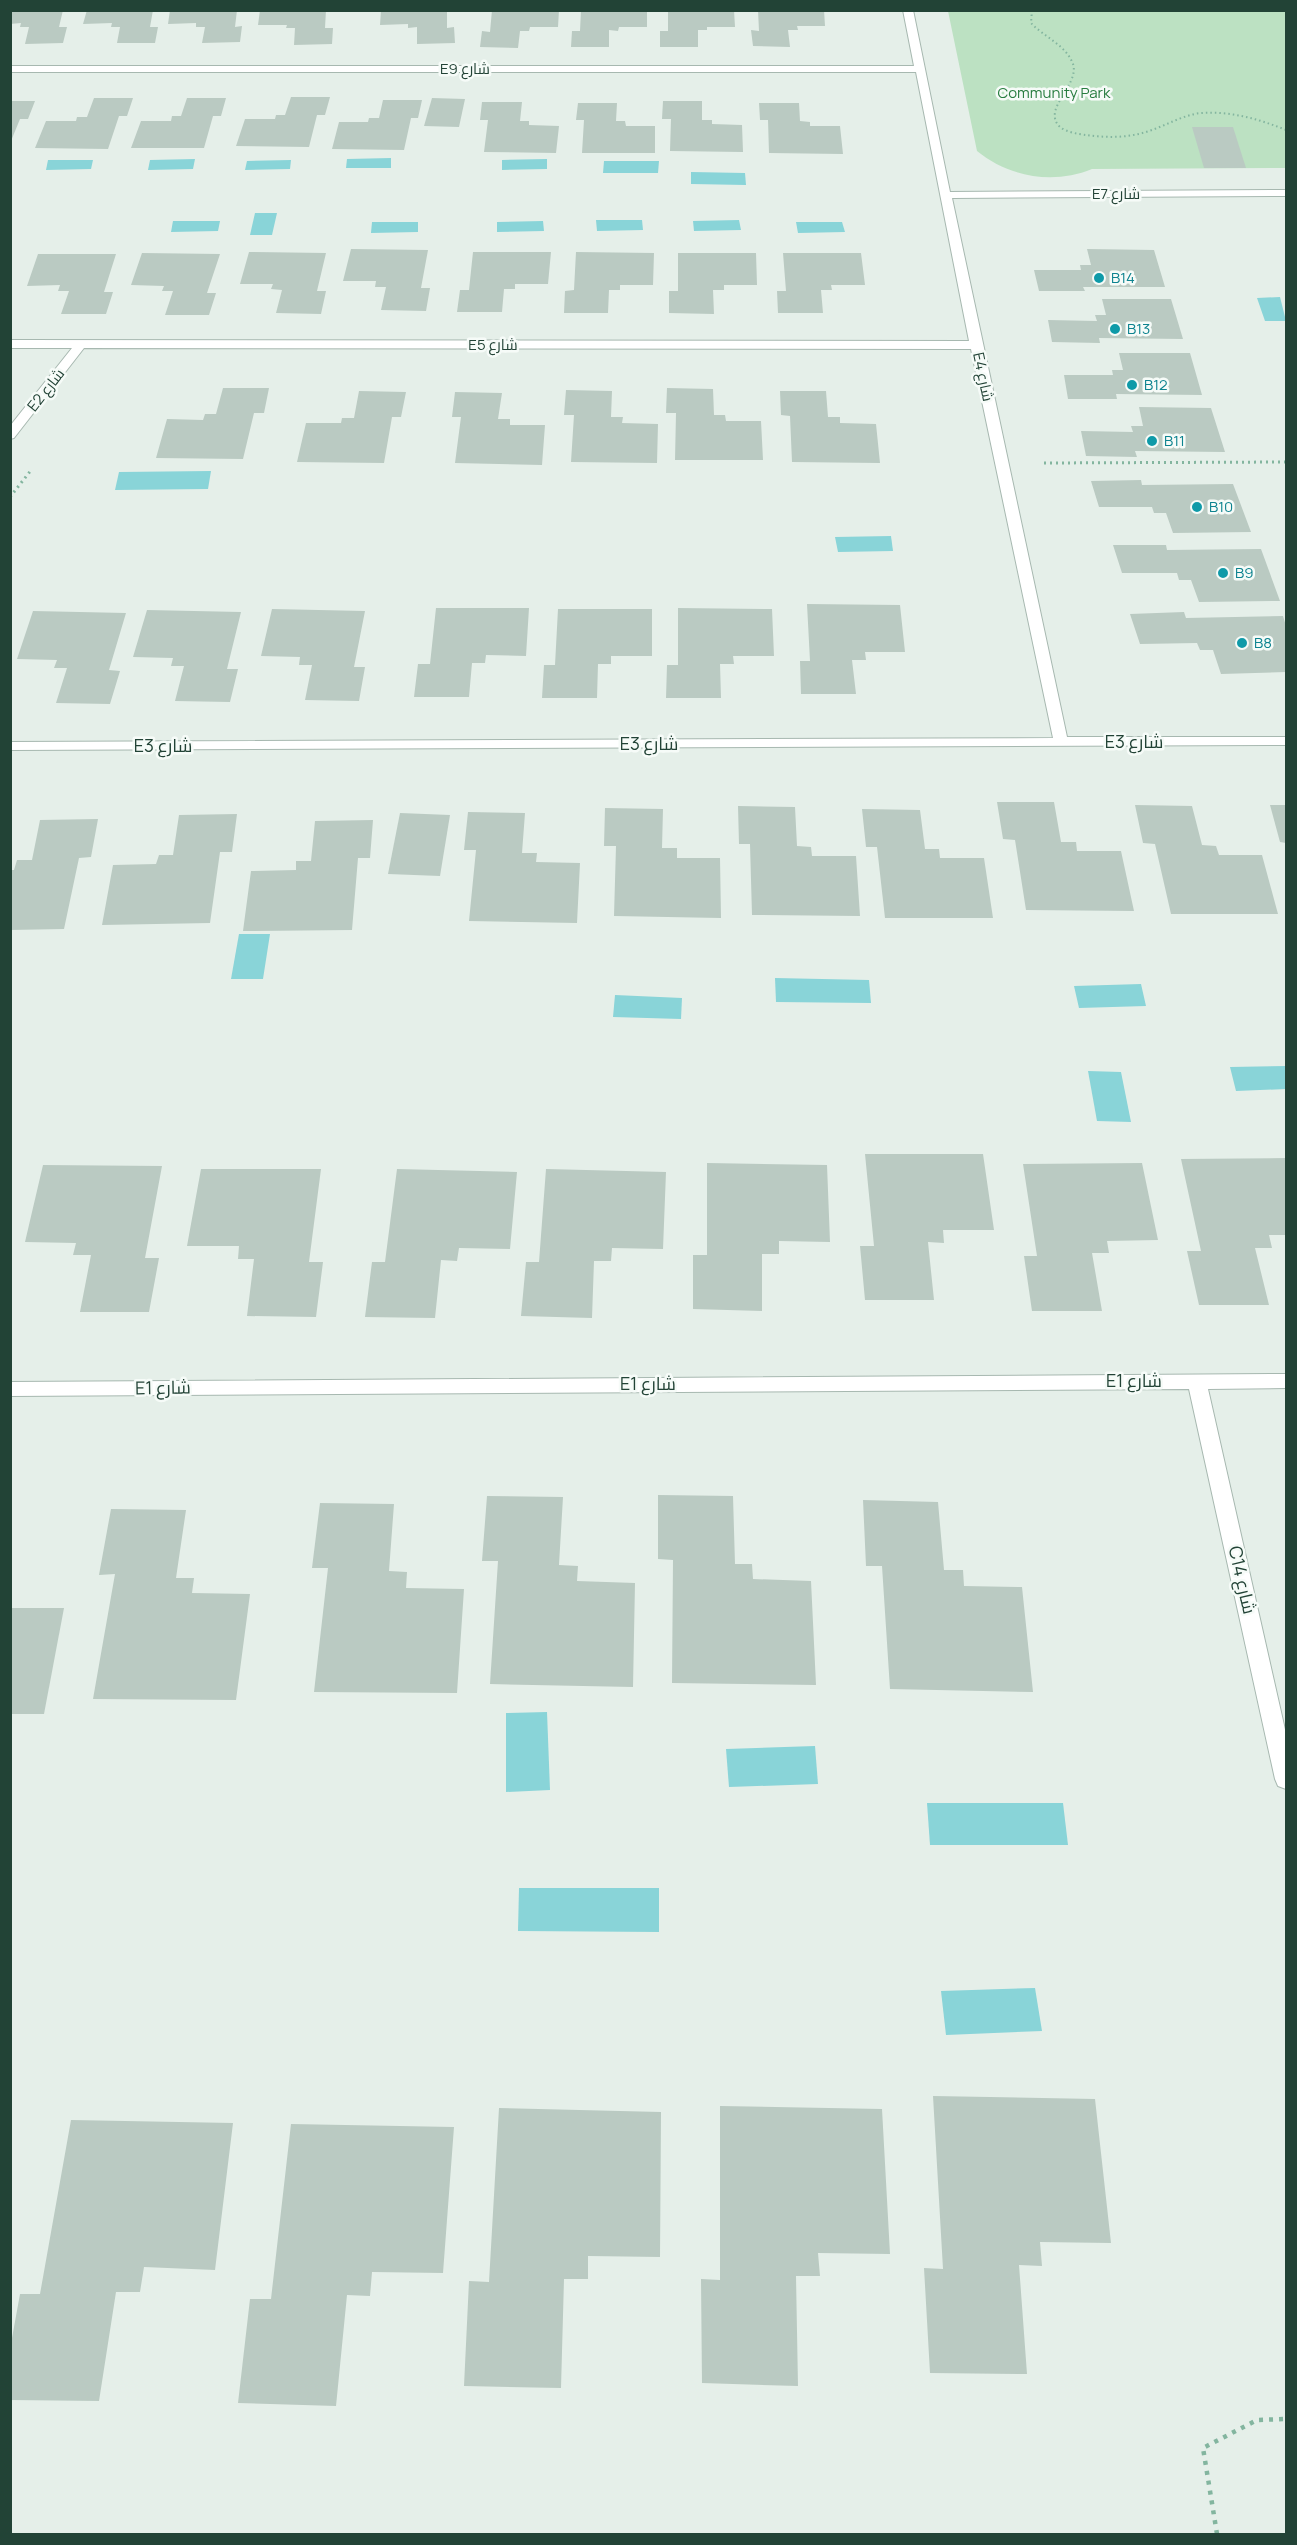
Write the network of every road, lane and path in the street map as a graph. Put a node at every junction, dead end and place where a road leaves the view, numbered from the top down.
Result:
1 (908, 10) edge
2 (1032, 10) edge
3 (1177, 10) edge
4 (1229, 10) edge
5 (10, 69) edge
6 (920, 69) junction
7 (1287, 130) edge
8 (1287, 193) edge
9 (946, 195) junction
10 (10, 344) edge
11 (81, 344) junction
12 (976, 345) junction
13 (10, 435) edge
14 (1287, 462) edge
15 (1002, 463) junction
16 (1287, 741) edge
17 (1062, 742) junction
18 (10, 746) edge
19 (1197, 1381) junction
20 (1287, 1381) edge
21 (10, 1389) edge
22 (1287, 1779) edge
23 (1287, 2419) edge
24 (1217, 2535) edge

1 - 6 street, E4 شارع
2 - 7 path
3 - 4 path
5 - 6 street, E9 شارع
6 - 9 street, E4 شارع
8 - 9 street, E7 شارع
9 - 12 street, E4 شارع
10 - 11 street, E5 شارع
11 - 12 street, E5 شارع
11 - 13 street, E2 شارع
12 - 15 street, E4 شارع
14 - 15 path
15 - 17 street, E4 شارع
16 - 17 street, E3 شارع
17 - 18 street, E3 شارع
19 - 20 street, E1 شارع
19 - 21 street, E1 شارع
19 - 22 street, C14 شارع
23 - 24 path

